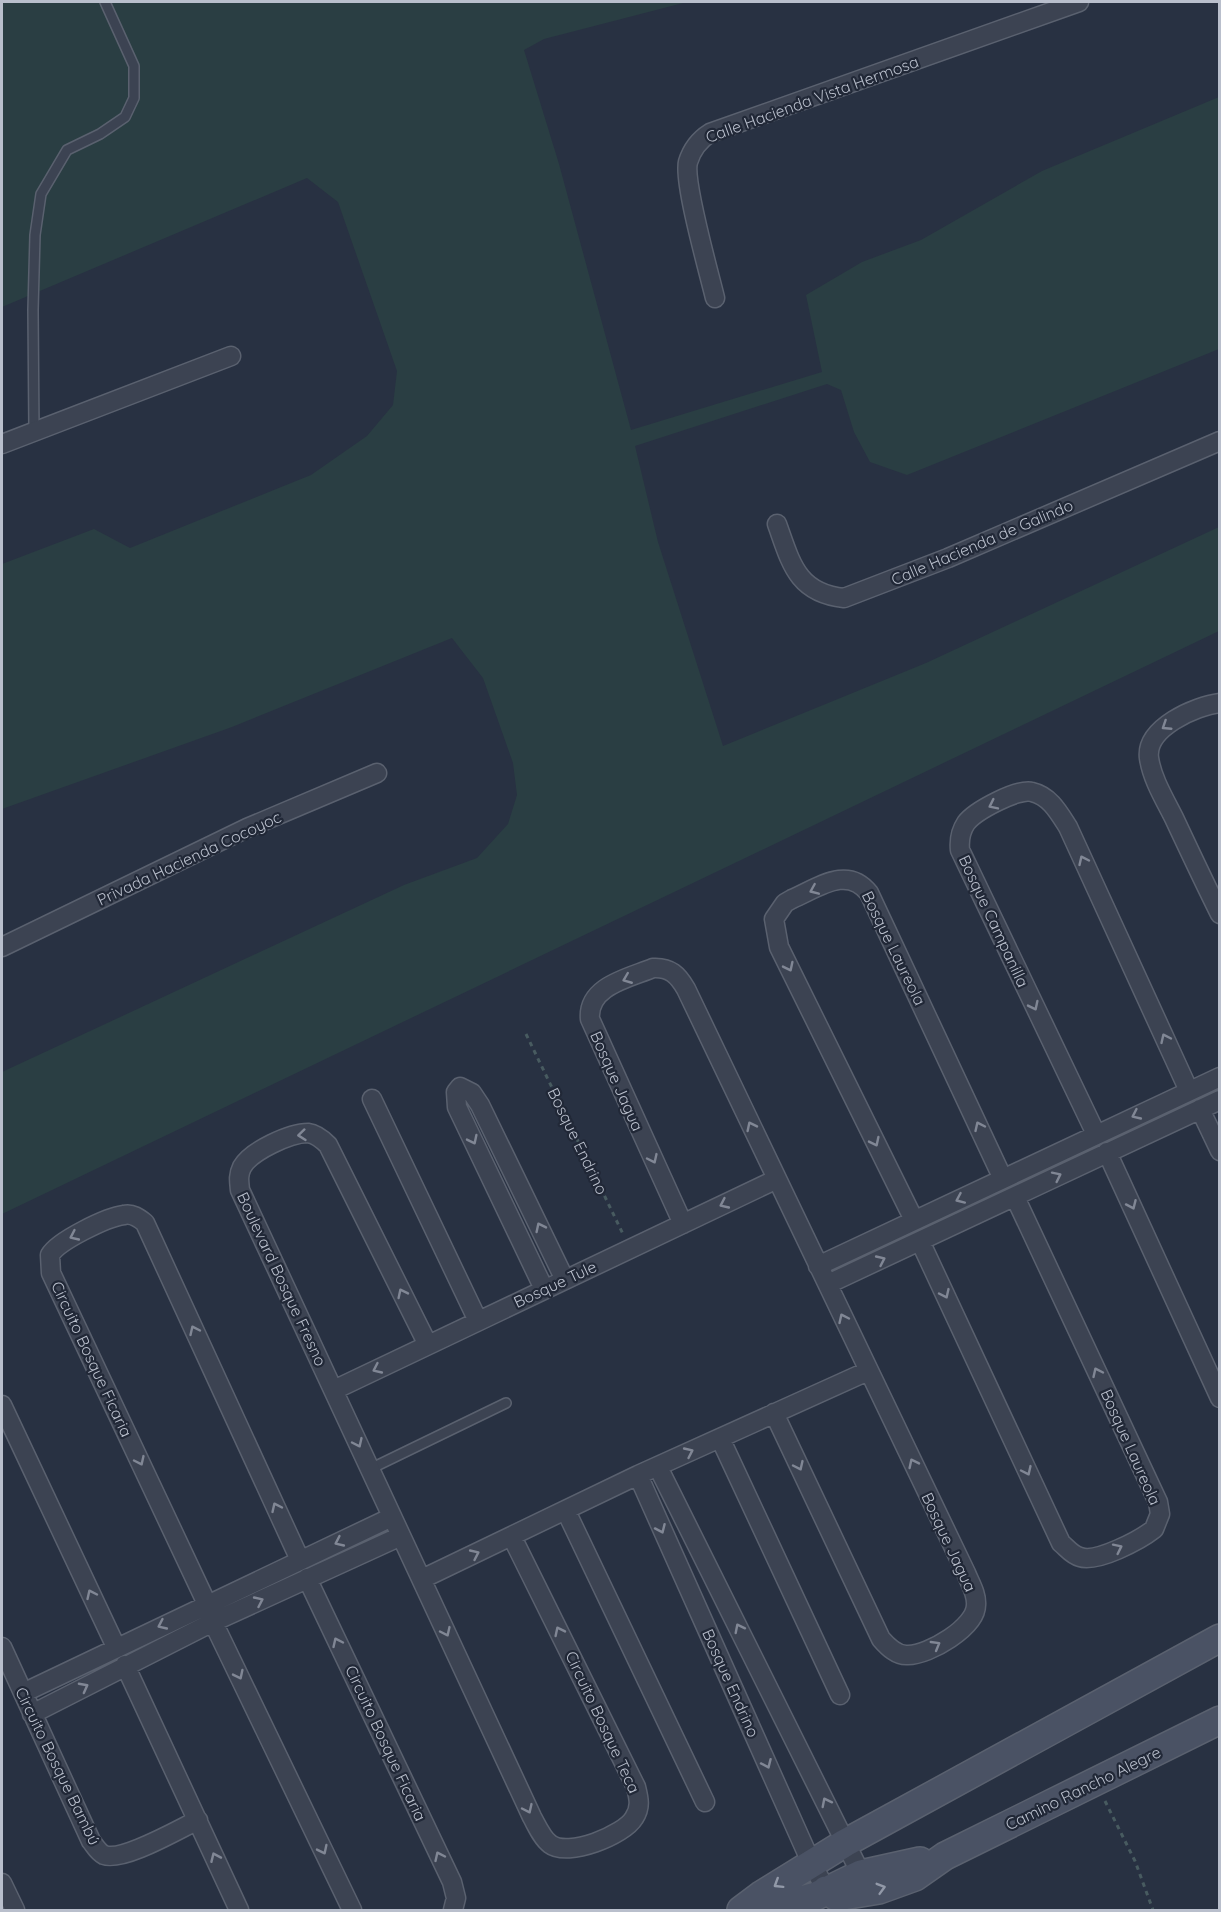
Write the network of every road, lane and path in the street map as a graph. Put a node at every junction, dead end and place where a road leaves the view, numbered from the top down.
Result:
1 (105, 2) edge
2 (1079, 2) edge
3 (715, 298) dead end
4 (231, 356) dead end
5 (34, 431) junction
6 (1220, 441) edge
7 (2, 444) edge
8 (777, 524) dead end
9 (1220, 704) edge
10 (377, 773) dead end
11 (1220, 914) edge
12 (2, 947) edge
13 (525, 1034) dead end
14 (1220, 1077) edge
15 (1189, 1091) junction
16 (372, 1099) dead end
17 (1220, 1100) edge
18 (1200, 1109) junction
19 (1096, 1134) junction
20 (1220, 1151) edge
21 (1107, 1152) junction
22 (777, 1179) junction
23 (1004, 1179) junction
24 (1015, 1197) junction
25 (914, 1220) junction
26 (683, 1224) junction
27 (920, 1241) junction
28 (630, 1249) junction
29 (818, 1266) junction
30 (565, 1280) junction
31 (828, 1284) junction
32 (544, 1289) junction
33 (478, 1321) junction
34 (428, 1345) junction
35 (868, 1371) junction
36 (334, 1390) junction
37 (1220, 1398) edge
38 (506, 1402) dead end
39 (2, 1405) edge
40 (774, 1413) junction
41 (720, 1438) junction
42 (658, 1467) junction
43 (370, 1469) junction
44 (638, 1475) junction
45 (566, 1511) junction
46 (392, 1516) junction
47 (401, 1536) junction
48 (512, 1537) junction
49 (300, 1560) junction
50 (307, 1578) junction
51 (422, 1579) junction
52 (207, 1604) junction
53 (213, 1622) junction
54 (1220, 1638) edge
55 (2, 1647) edge
56 (116, 1647) junction
57 (125, 1665) junction
58 (22, 1693) junction
59 (840, 1695) dead end
60 (32, 1714) junction
61 (1220, 1720) edge
62 (1096, 1783) junction
63 (705, 1802) dead end
64 (198, 1820) junction
65 (846, 1843) junction
66 (945, 1856) junction
67 (811, 1863) junction
68 (861, 1874) junction
69 (2, 1883) edge
70 (826, 1890) junction
71 (15, 1911) edge
72 (238, 1911) edge
73 (352, 1911) edge
74 (453, 1911) edge
75 (741, 1911) edge
76 (765, 1911) edge
77 (1153, 1911) edge

1 - 5 lane
2 - 3 street, Calle Hacienda Vista Hermosa
4 - 5 street
5 - 7 street
6 - 8 street, Calle Hacienda de Galindo
9 -> 11 street
10 - 12 street, Privada Hacienda Cocoyoc
13 - 28 path, Bosque Endrino
14 - 15 street
15 -> 19 street
15 -> 19 street, Bosque Campanilla
16 - 33 street
17 - 18 street
18 - 20 street
18 - 21 street
19 - 23 street
24 -> 21 street
21 -> 37 street
22 -> 26 street, Bosque Tule
22 -> 26 street, Bosque Jagua
22 - 29 street, Bosque Jagua
23 -> 25 street
23 -> 25 street, Bosque Laureola
24 - 27 street
27 -> 24 street, Bosque Laureola
25 - 29 street
26 - 28 street, Bosque Tule
31 -> 27 street
28 - 30 street, Bosque Tule
29 - 31 street, Bosque Jagua
30 - 32 street, Bosque Tule
30 -> 32 street
35 -> 31 street, Bosque Jagua
32 - 33 street, Bosque Tule
33 - 34 street, Bosque Tule
34 -> 36 street, Bosque Tule
34 -> 36 street, Boulevard Bosque Fresno
35 - 40 street
40 -> 35 street, Bosque Jagua
36 -> 43 street
38 - 43 lane
56 -> 39 street
40 - 41 street
42 -> 41 street
41 - 59 street
42 - 44 street
65 -> 42 street, Bosque Endrino
43 - 46 street
44 - 45 street
44 -> 67 street, Bosque Endrino
45 - 48 street
45 - 63 street
46 - 47 street
46 -> 49 street
47 - 50 street
47 - 51 street
51 -> 48 street
51 -> 48 street, Circuito Bosque Teca
49 - 52 street
49 -> 52 street, Circuito Bosque Ficaria
53 -> 50 street
74 -> 50 street, Circuito Bosque Ficaria
52 -> 56 street
53 - 57 street
53 -> 73 street
54 - 65 street
55 - 58 street, Circuito Bosque Bambú
56 - 58 street
60 -> 57 street
57 - 64 street
58 - 60 street, Circuito Bosque Bambú
60 - 64 street, Circuito Bosque Bambú
61 - 62 street, Camino Rancho Alegre
62 - 66 street, Camino Rancho Alegre
62 - 77 path
72 -> 64 street
65 - 67 street
65 - 68 street, Bosque Endrino
66 - 68 street, Camino Rancho Alegre
70 -> 66 street, Camino Rancho Alegre
67 - 70 street, Bosque Endrino
67 -> 75 street
68 - 70 street, Camino Rancho Alegre
69 - 71 street
70 - 76 street, Camino Rancho Alegre

